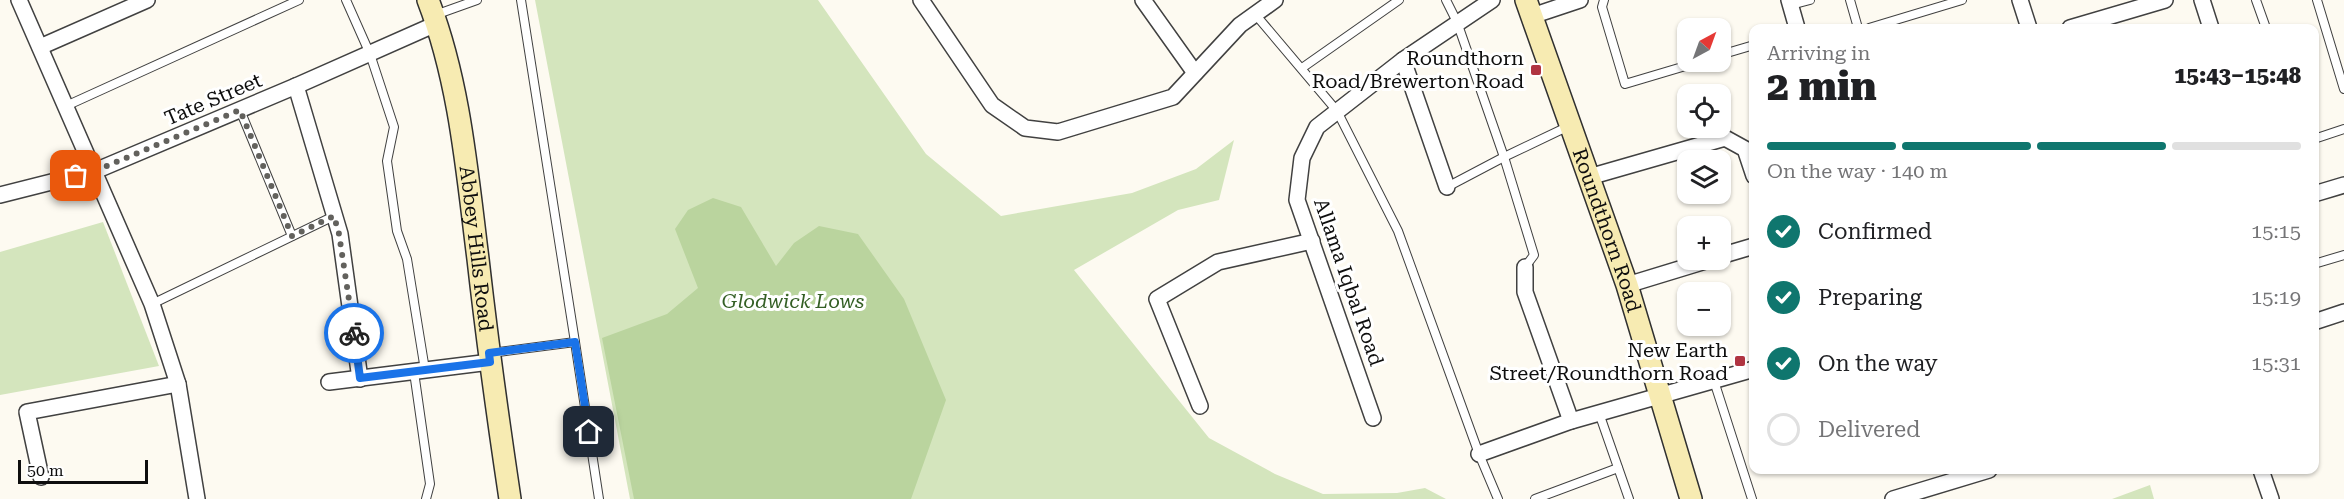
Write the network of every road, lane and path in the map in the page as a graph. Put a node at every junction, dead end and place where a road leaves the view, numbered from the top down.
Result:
1 (19, 0) edge
2 (147, 0) edge
3 (300, 0) edge
4 (346, 0) edge
5 (477, 0) edge
6 (521, 0) edge
7 (921, 0) edge
8 (1143, 0) edge
9 (1275, 0) edge
10 (1399, 0) edge
11 (1446, 0) edge
12 (1492, 0) edge
13 (1580, 0) edge
14 (1604, 0) edge
15 (1810, 0) edge
16 (1850, 0) edge
17 (1962, 0) edge
18 (2020, 0) edge
19 (2164, 0) edge
20 (2202, 0) edge
21 (2256, 0) edge
22 (2317, 0) edge
23 (1790, 3) edge
24 (1529, 8) edge
25 (433, 13) edge
26 (1255, 14) junction
27 (1457, 22) junction
28 (1796, 24) edge
29 (1857, 24) edge
30 (1882, 24) edge
31 (2028, 24) edge
32 (2083, 24) edge
33 (2210, 24) edge
34 (2265, 24) edge
35 (1749, 46) edge
36 (40, 47) junction
37 (1731, 52) edge
38 (370, 54) junction
39 (1403, 60) junction
40 (1302, 68) junction
41 (1677, 69) edge
42 (1196, 73) junction
43 (296, 86) junction
44 (2344, 89) edge
45 (66, 106) junction
46 (240, 110) junction
47 (1337, 111) junction
48 (1570, 126) junction
49 (2344, 129) edge
50 (2319, 137) edge
51 (1504, 157) junction
52 (1749, 161) edge
53 (95, 171) junction
54 (1589, 177) junction
55 (2344, 185) edge
56 (1447, 187) joint
57 (2319, 192) edge
58 (0, 195) edge
59 (334, 216) junction
60 (292, 236) junction
61 (1312, 241) junction
62 (1749, 247) edge
63 (1731, 253) edge
64 (2344, 255) edge
65 (2319, 262) edge
66 (1525, 267) joint
67 (1677, 270) edge
68 (1627, 285) junction
69 (152, 304) junction
70 (2344, 312) edge
71 (2319, 320) edge
72 (575, 342) junction
73 (489, 358) junction
74 (1749, 370) edge
75 (420, 371) junction
76 (360, 378) junction
77 (1714, 381) junction
78 (329, 382) dead end
79 (178, 384) junction
80 (1658, 396) junction
81 (1200, 406) dead end
82 (1599, 413) junction
83 (1373, 418) dead end
84 (1571, 421) junction
85 (1479, 454) junction
86 (1618, 468) junction
87 (1976, 474) edge
88 (2262, 474) edge
89 (41, 477) dead end
90 (197, 499) edge
91 (426, 499) edge
92 (510, 499) edge
93 (600, 499) edge
94 (1498, 499) edge
95 (1535, 499) edge
96 (1629, 499) edge
97 (1691, 499) edge
98 (1752, 499) edge
99 (1893, 499) edge
100 (2271, 499) edge

1 - 36 street
2 - 36 street
3 - 45 lane
4 - 38 lane
5 - 25 lane
6 - 72 lane
7 - 42 street
8 - 42 street
9 - 26 street
10 - 40 lane
11 - 27 lane
12 - 27 street, Allama Iqbal Road
13 - 24 street
14 - 41 lane
15 - 23 lane
16 - 29 lane
17 - 30 lane
18 - 31 street
19 - 32 street
20 - 33 street
21 - 34 lane
22 - 44 lane
23 - 28 street
24 - 48 street, Roundthorn Road
25 - 38 street, Tate Street
25 - 73 street, Abbey Hills Road
26 - 40 lane
26 - 42 street
27 - 39 street, Allama Iqbal Road
27 - 51 lane
35 - 37 lane
36 - 45 street
38 - 43 street, Tate Street
38 - 75 lane
39 - 47 street, Allama Iqbal Road
39 - 56 street
40 - 47 lane
43 - 46 street, Tate Street
43 - 59 street
45 - 53 street
46 - 53 street, Tate Street
46 - 60 lane
47 - 61 street, Allama Iqbal Road
47 - 85 lane
48 - 51 lane
48 - 54 street, Roundthorn Road
49 - 50 lane
51 - 56 lane
51 - 66 lane
52 - 54 street
53 - 58 street, Tate Street
53 - 69 street
54 - 68 street, Roundthorn Road
55 - 57 street
59 - 60 lane
59 - 76 street
60 - 69 lane
61 - 81 street
61 - 83 street, Allama Iqbal Road
62 - 63 street
64 - 65 lane
66 - 84 street
67 - 68 street
68 - 80 street, Roundthorn Road
69 - 79 street
70 - 71 street
72 - 73 lane
72 - 93 lane
73 - 75 street
73 - 92 street, Abbey Hills Road
74 - 77 street
75 - 76 street
75 - 91 lane
76 - 78 street
77 - 80 street
77 - 98 lane
79 - 89 street
79 - 90 street
80 - 82 street
80 - 97 street, Roundthorn Road
82 - 84 street
82 - 86 lane
84 - 85 street
85 - 94 lane
86 - 95 lane
86 - 96 lane
87 - 99 street
88 - 100 street

